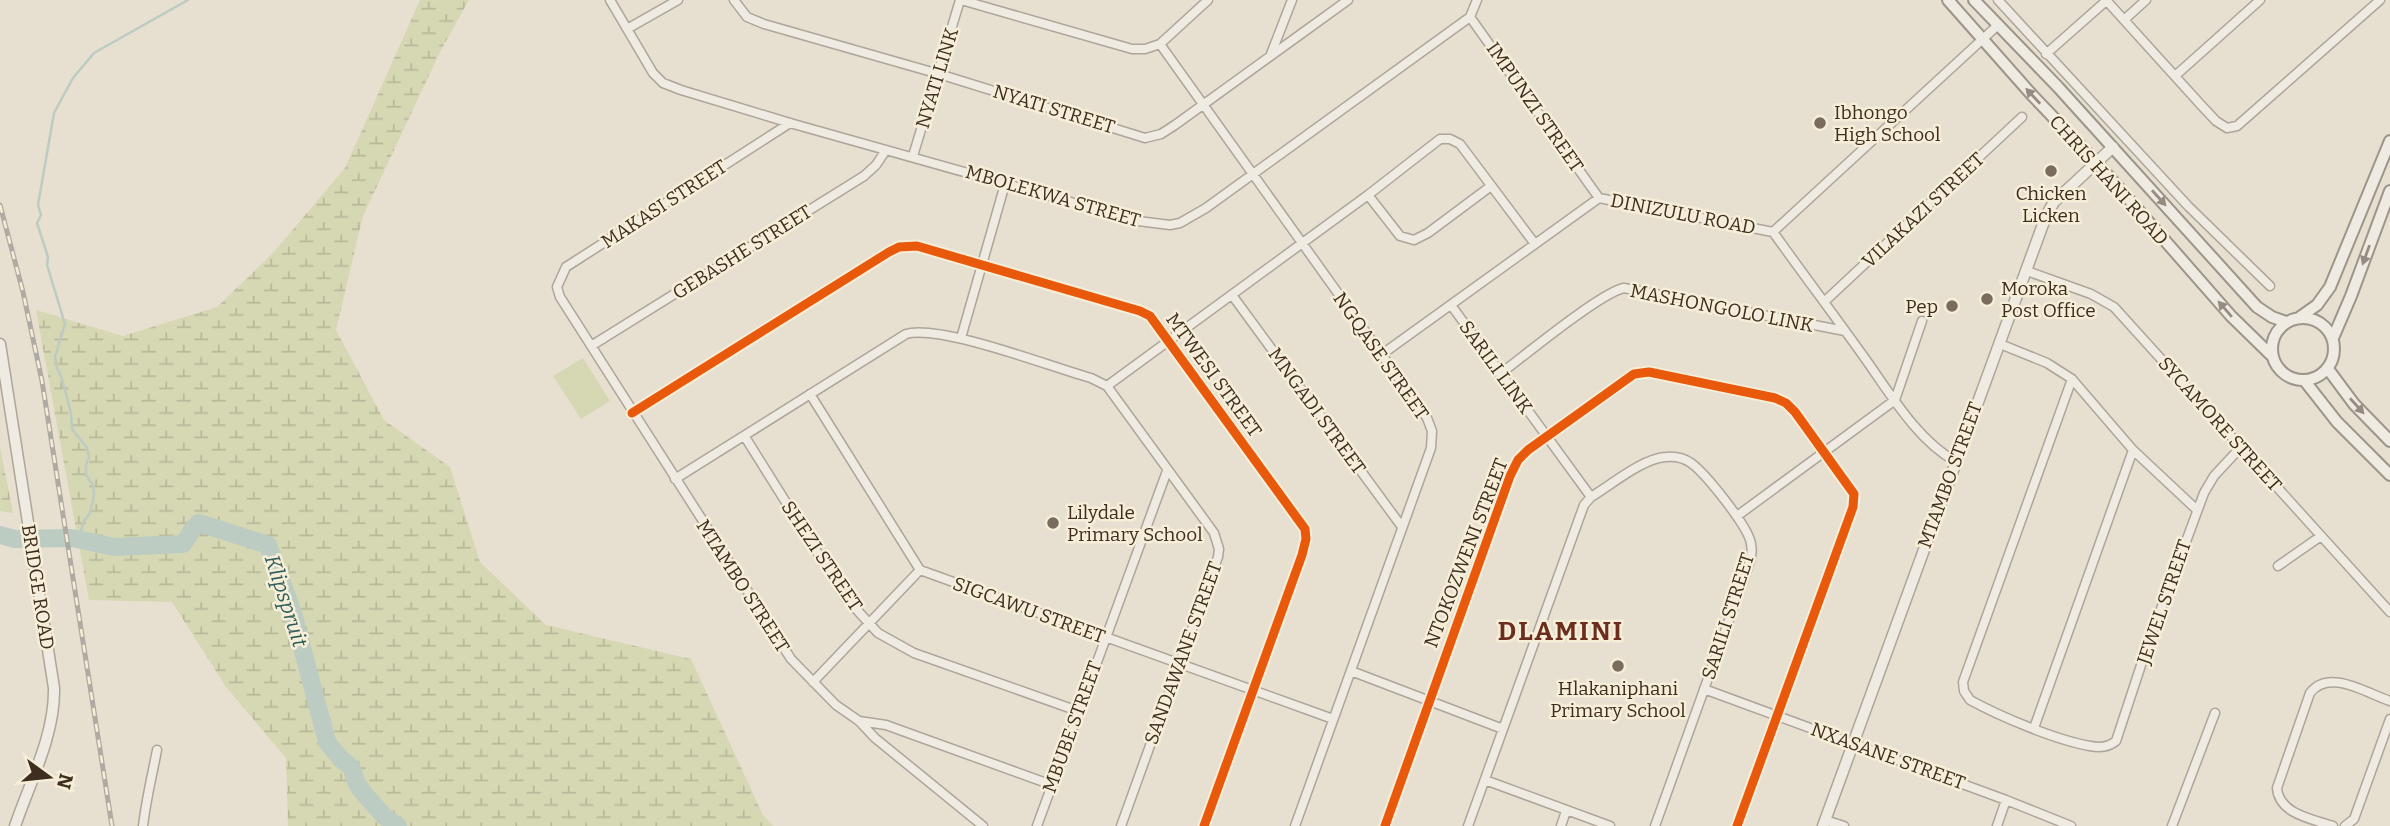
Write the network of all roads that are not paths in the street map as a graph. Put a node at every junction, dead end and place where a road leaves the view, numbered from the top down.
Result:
1 (610, 0) edge
2 (678, 0) edge
3 (734, 0) edge
4 (961, 0) edge
5 (1208, 0) edge
6 (1292, 0) edge
7 (1349, 0) edge
8 (1476, 0) edge
9 (1948, 0) edge
10 (1975, 0) edge
11 (1998, 0) edge
12 (2106, 0) edge
13 (2146, 0) edge
14 (2260, 0) edge
15 (2380, 0) edge
16 (1470, 17) junction
17 (2125, 19) junction
18 (1998, 25) junction
19 (627, 29) junction
20 (1983, 39) junction
21 (1160, 44) junction
22 (1271, 54) junction
23 (2046, 54) junction
24 (939, 74) junction
25 (2175, 76) junction
26 (1203, 106) junction
27 (2022, 117) dead end
28 (790, 123) junction
29 (2390, 141) edge
30 (2113, 147) junction
31 (886, 150) junction
32 (913, 156) junction
33 (2097, 163) junction
34 (1252, 174) junction
35 (1005, 184) junction
36 (1491, 186) junction
37 (2371, 191) junction
38 (1368, 195) junction
39 (2389, 195) edge
40 (1599, 198) junction
41 (1773, 232) junction
42 (1301, 244) junction
43 (1535, 244) junction
44 (981, 264) junction
45 (2027, 271) junction
46 (2270, 286) dead end
47 (1231, 295) junction
48 (560, 297) joint
49 (1824, 302) junction
50 (1451, 304) junction
51 (2300, 317) junction
52 (1922, 321) dead end
53 (2286, 322) junction
54 (1845, 331) junction
55 (961, 338) junction
56 (2333, 338) junction
57 (1169, 342) junction
58 (0, 344) edge
59 (2000, 344) junction
60 (591, 345) junction
61 (1381, 355) junction
62 (2273, 358) junction
63 (2328, 369) junction
64 (1500, 374) junction
65 (2288, 377) junction
66 (2073, 379) junction
67 (2304, 380) junction
68 (1107, 386) junction
69 (810, 394) junction
70 (1895, 400) junction
71 (632, 412) junction
72 (2334, 417) junction
73 (1546, 436) junction
74 (745, 437) junction
75 (2390, 440) edge
76 (2240, 448) junction
77 (2133, 450) junction
78 (1823, 452) junction
79 (1955, 461) junction
80 (1167, 471) junction
81 (2390, 475) edge
82 (675, 479) junction
83 (1591, 497) junction
84 (2197, 510) junction
85 (1737, 516) junction
86 (1402, 527) junction
87 (2321, 536) junction
88 (2278, 566) dead end
89 (919, 570) junction
90 (2390, 612) edge
91 (869, 625) junction
92 (1104, 636) junction
93 (1179, 665) junction
94 (1350, 671) junction
95 (813, 682) junction
96 (1704, 689) junction
97 (1252, 690) junction
98 (2390, 701) edge
99 (1430, 702) junction
100 (1078, 711) junction
101 (2215, 713) dead end
102 (1777, 715) junction
103 (1333, 719) junction
104 (2390, 719) edge
105 (859, 721) junction
106 (2034, 728) junction
107 (1503, 729) junction
108 (1853, 743) junction
109 (157, 750) dead end
110 (1485, 780) junction
111 (1052, 785) junction
112 (2006, 800) junction
113 (1566, 811) junction
114 (1824, 823) edge
115 (15, 826) edge
116 (143, 826) edge
117 (983, 826) edge
118 (1037, 826) edge
119 (1121, 826) edge
120 (1204, 826) edge
121 (1295, 826) edge
122 (1385, 826) edge
123 (1468, 826) edge
124 (1561, 826) edge
125 (1609, 826) edge
126 (1655, 826) edge
127 (1737, 826) edge
128 (1844, 826) edge
129 (1997, 826) edge
130 (2071, 826) edge
131 (2172, 826) edge
132 (2333, 826) edge
133 (2345, 826) edge

1 - 19 street, MBOLEKWA STREET
2 - 19 street
3 - 24 street, NYATI STREET
4 - 21 street
4 - 24 street, NYATI LINK
5 - 21 street
6 - 22 street
7 - 22 street, NYATI STREET
8 - 16 street
9 - 20 main road, CHRIS HANI ROAD
10 - 18 main road, CHRIS HANI ROAD
11 - 23 street, CHRIS HANI ROAD
12 - 17 street
12 - 23 street
13 - 17 street
14 - 25 street
15 - 25 street
16 - 34 street, MBOLEKWA STREET
16 - 40 street, IMPUNZI STREET
17 - 25 street
18 - 20 street, DINIZULU ROAD
18 - 30 main road, CHRIS HANI ROAD
19 - 28 street, MBOLEKWA STREET
33 -> 20 main road, CHRIS HANI ROAD
20 - 41 street, DINIZULU ROAD
21 - 26 street, NGQASE STREET
22 - 26 street, NYATI STREET
23 - 46 street, CHRIS HANI ROAD
24 - 26 street, NYATI STREET
24 - 32 street, NYATI LINK
26 - 34 street, NGQASE STREET
27 - 49 street, VILAKAZI STREET
28 - 31 street, MBOLEKWA STREET
28 - 48 street, MAKASI STREET
29 - 37 main road
30 - 33 street, MTAMBO STREET
30 -> 53 main road, CHRIS HANI ROAD
31 - 32 street, MBOLEKWA STREET
31 - 60 street, GEBASHE STREET
32 - 35 street, MBOLEKWA STREET
33 - 45 street, MTAMBO STREET
62 -> 33 main road, CHRIS HANI ROAD
34 - 35 street, MBOLEKWA STREET
34 - 42 street, NGQASE STREET
35 - 44 street
36 - 38 street
36 - 38 street
36 - 43 street
37 - 39 street
37 - 51 main road
38 - 42 street
39 -> 56 main road
40 - 41 street, DINIZULU ROAD
40 - 43 street, DINIZULU ROAD
41 - 49 street
42 - 47 street
42 - 61 street, NGQASE STREET
43 - 50 street, DINIZULU ROAD
44 - 55 street
44 - 57 street, MTWESI STREET
44 - 71 street, MTWESI STREET
45 - 59 street, MTAMBO STREET
45 - 76 street, SYCAMORE STREET
47 - 57 street
47 - 86 street, MNGADI STREET
48 - 60 street, MTAMBO STREET
49 - 54 street
50 - 61 street, DINIZULU ROAD
50 - 64 street, SARILI LINK
51 - 53 main road
51 - 56 main road
52 - 70 street
53 - 62 main road
54 - 64 street, MASHONGOLO LINK
54 - 70 street
55 - 68 street
55 - 69 street
56 - 63 main road
57 - 68 street
57 - 97 street, MTWESI STREET
58 - 115 street, BRIDGE ROAD
59 - 66 street
59 - 79 street, MTAMBO STREET
60 - 71 street, MTAMBO STREET
61 - 86 street, NGQASE STREET
62 - 65 main road
63 - 67 main road
63 -> 75 main road
64 - 73 street, SARILI LINK
65 - 67 main road
65 - 72 main road
66 - 77 street
66 - 106 street
67 - 72 main road
68 - 80 street, SANDAWANE STREET
69 - 74 street
69 - 89 street
70 - 78 street
70 - 79 street
71 - 82 street, MTAMBO STREET
72 - 81 main road
73 - 78 street, NTOKOZWENI STREET
73 - 83 street, SARILI LINK
73 - 99 street, NTOKOZWENI STREET
74 - 82 street
74 - 91 street, SHEZI STREET
76 - 84 street, JEWEL STREET
76 - 87 street, SYCAMORE STREET
77 - 84 street
77 - 106 street
78 - 85 street
78 - 102 street, NTOKOZWENI STREET
79 - 108 street, MTAMBO STREET
80 - 92 street, MBUBE STREET
80 - 93 street, SANDAWANE STREET
82 - 95 street, MTAMBO STREET
83 - 85 street, SARILI STREET
83 - 107 street
84 - 106 street, JEWEL STREET
85 - 96 street, SARILI STREET
86 - 94 street, NGQASE STREET
87 - 88 street
87 - 90 street, SYCAMORE STREET
89 - 91 street
89 - 92 street, SIGCAWU STREET
91 - 95 street
91 - 100 street, SHEZI STREET
92 - 93 street, SIGCAWU STREET
92 - 100 street, MBUBE STREET
93 - 97 street, SIGCAWU STREET
93 - 119 street, SANDAWANE STREET
94 - 99 street
94 - 103 street, NGQASE STREET
95 - 105 street, MTAMBO STREET
96 - 102 street, NXASANE STREET
96 - 126 street, SARILI STREET
97 - 103 street, SIGCAWU STREET
97 - 120 street, MTWESI STREET
98 - 132 street
99 - 107 street
99 - 122 street, NTOKOZWENI STREET
100 - 111 street, MBUBE STREET
101 - 131 street
102 - 108 street, NXASANE STREET
102 - 127 street, NTOKOZWENI STREET
103 - 121 street, NGQASE STREET
104 - 133 street
105 - 111 street
105 - 117 street, MTAMBO STREET
107 - 110 street
108 - 112 street, NXASANE STREET
108 - 114 street, MTAMBO STREET
109 - 116 street
110 - 113 street
110 - 123 street
111 - 118 street, MBUBE STREET
112 - 129 street
112 - 130 street, NXASANE STREET
113 - 124 street
113 - 125 street
114 - 128 street

